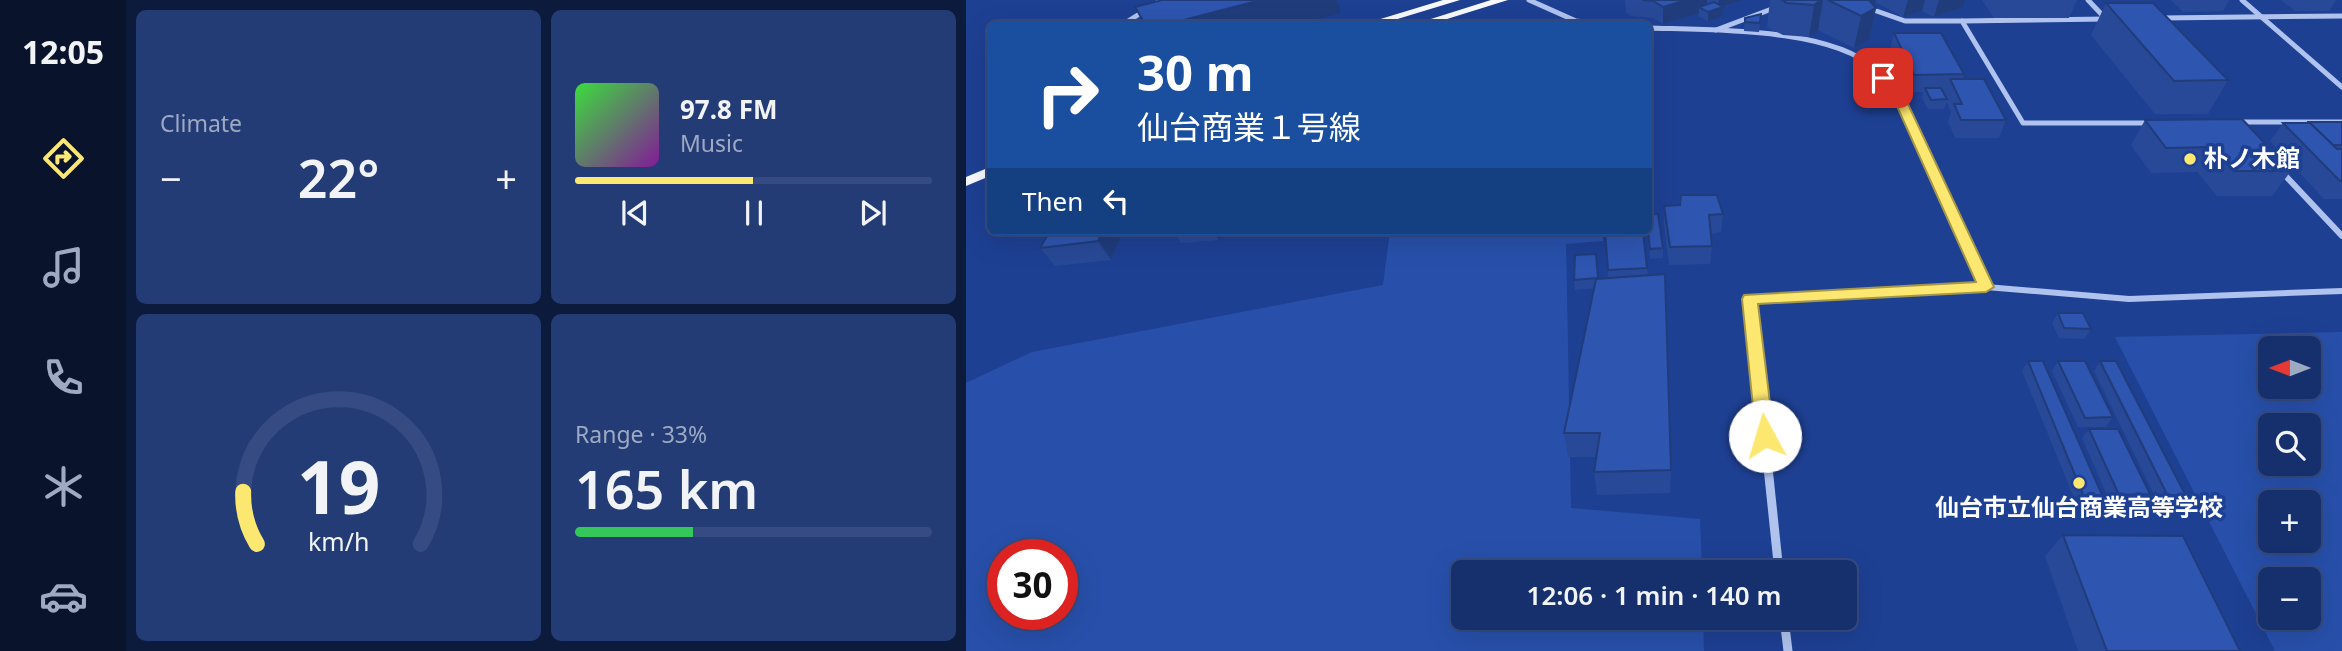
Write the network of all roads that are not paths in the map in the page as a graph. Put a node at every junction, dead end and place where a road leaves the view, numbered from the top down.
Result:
1 (1162, 0) edge
2 (1455, 0) edge
3 (1503, 0) edge
4 (1529, 0) edge
5 (2088, 0) edge
6 (2242, 0) edge
7 (1785, 4) edge
8 (1859, 4) edge
9 (2342, 16) edge
10 (2262, 17) junction
11 (2158, 18) edge
12 (2106, 19) junction
13 (2119, 19) edge
14 (1128, 21) edge
15 (1381, 21) edge
16 (1431, 21) edge
17 (1576, 21) edge
18 (1962, 21) junction
19 (1652, 28) edge
20 (1713, 31) junction
21 (2342, 87) edge
22 (2155, 122) edge
23 (2222, 122) edge
24 (2235, 122) junction
25 (2342, 122) edge
26 (2244, 132) edge
27 (2271, 160) edge
28 (987, 172) edge
29 (966, 183) edge
30 (2342, 236) edge
31 (1986, 287) junction
32 (2342, 291) edge
33 (1778, 560) edge
34 (1785, 630) edge
35 (1788, 651) edge

1 - 14 street
2 - 15 main road
3 - 16 main road
4 - 17 street
5 - 12 street
6 - 10 street
7 - 20 street
8 - 18 street
9 - 10 street
10 - 11 street
10 - 21 street
12 - 13 street
12 - 18 street
18 - 22 street
19 - 20 street
20 - 31 street
23 - 24 street
24 - 25 street
24 - 26 street
27 - 30 street
28 - 29 main road
31 - 32 street
31 - 33 street
34 - 35 street

